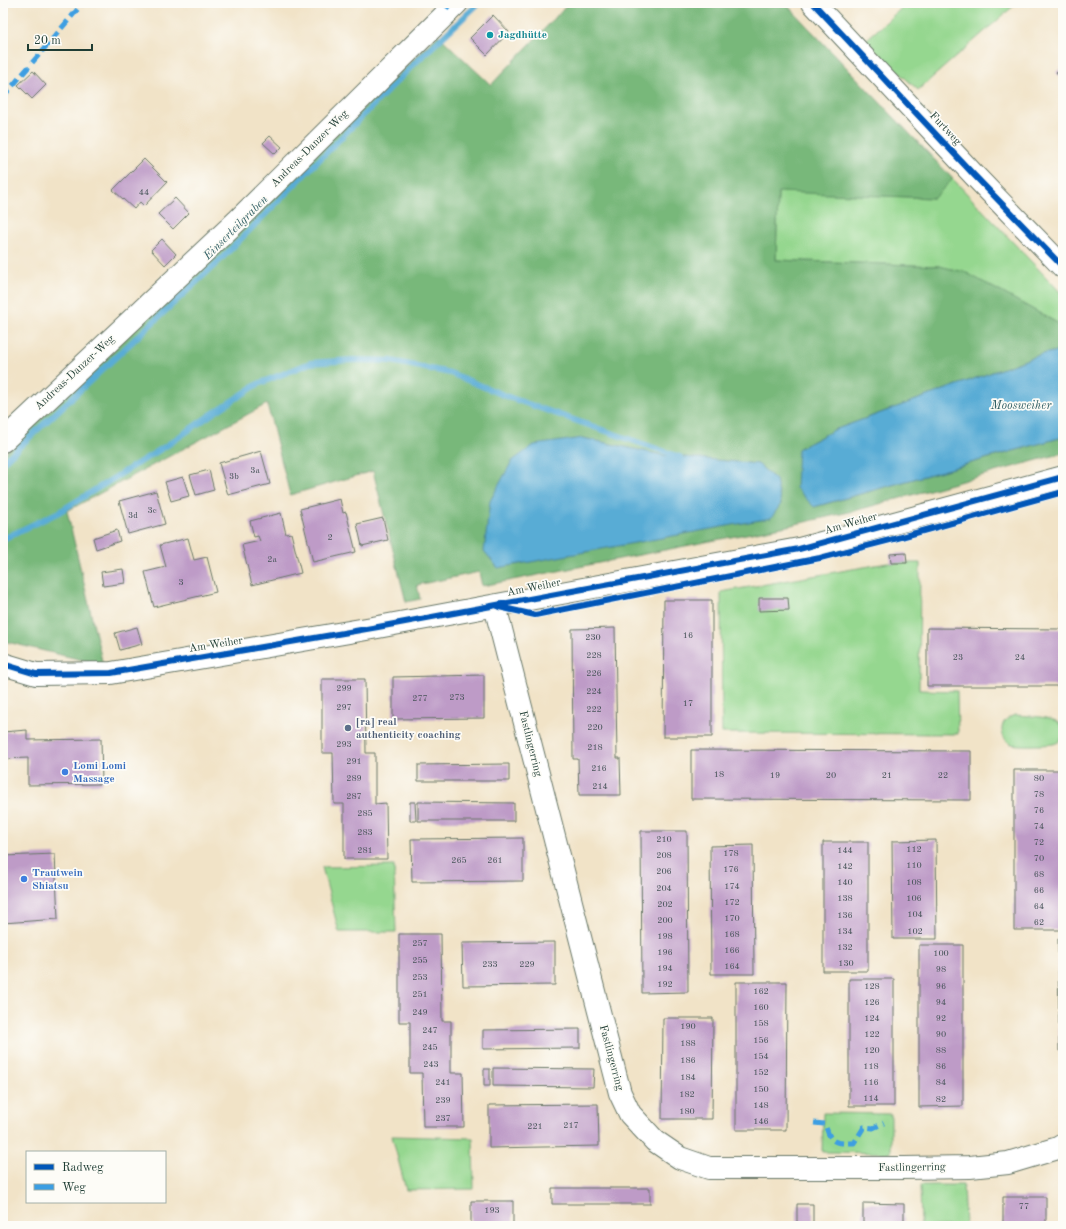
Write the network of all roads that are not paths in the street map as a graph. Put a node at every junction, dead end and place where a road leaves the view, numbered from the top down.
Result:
1 (457, 3) edge
2 (813, 3) edge
3 (1063, 267) edge
4 (3, 441) edge
5 (1063, 477) edge
6 (495, 606) junction
7 (3, 664) edge
8 (1063, 1145) edge

1 - 4 street, Andreas-Danzer-Weg
2 - 3 street, Furtweg
5 - 6 street, Am Weiher
6 - 7 street, Am Weiher
6 - 8 street, Fastlingerring

